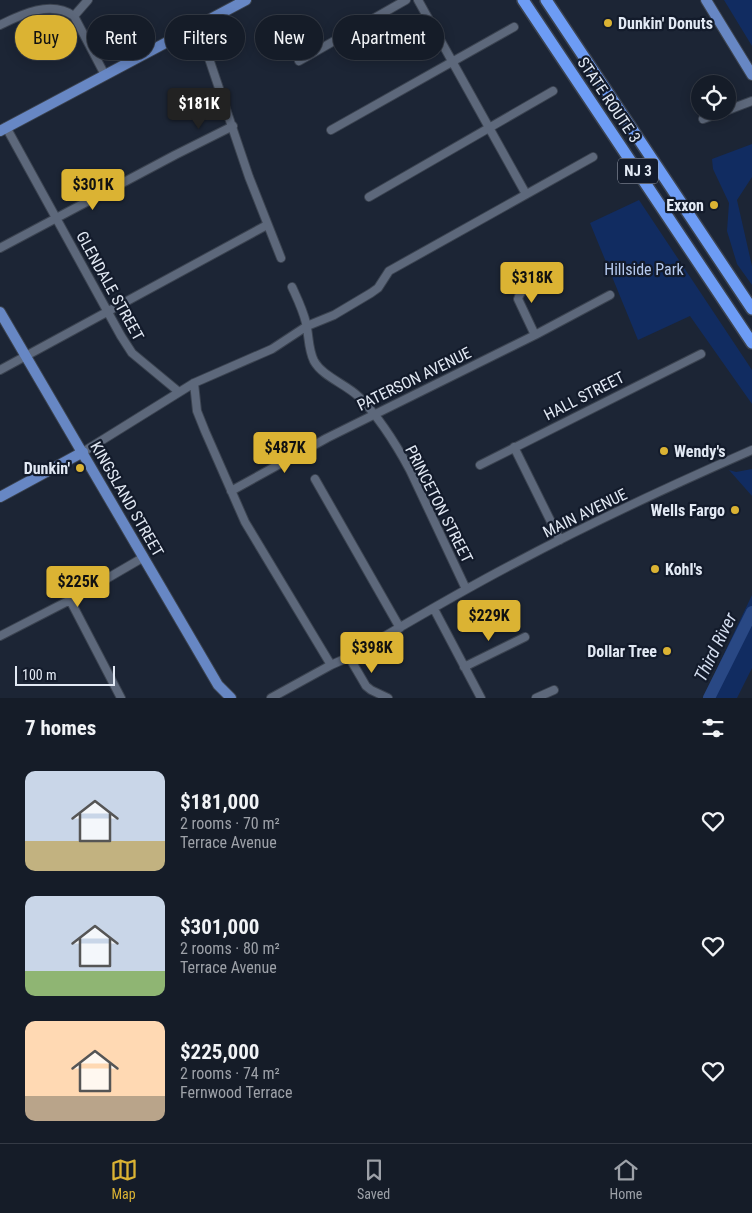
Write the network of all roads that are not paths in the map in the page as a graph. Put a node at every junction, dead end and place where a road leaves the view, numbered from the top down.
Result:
1 (406, 0) edge
2 (418, 0) edge
3 (515, 0) edge
4 (523, 0) edge
5 (546, 0) edge
6 (706, 0) edge
7 (87, 1) edge
8 (243, 1) edge
9 (20, 15) edge
10 (72, 15) edge
11 (75, 15) edge
12 (218, 15) edge
13 (15, 17) edge
14 (77, 22) edge
15 (0, 24) edge
16 (514, 27) dead end
17 (165, 43) edge
18 (562, 58) junction
19 (210, 60) edge
20 (300, 61) dead end
21 (452, 62) junction
22 (105, 75) junction
23 (752, 75) edge
24 (553, 91) dead end
25 (752, 101) edge
26 (736, 107) edge
27 (233, 126) junction
28 (489, 127) junction
29 (3, 129) edge
30 (331, 130) dead end
31 (593, 157) dead end
32 (526, 194) junction
33 (369, 197) dead end
34 (56, 218) junction
35 (267, 225) junction
36 (0, 248) edge
37 (281, 258) dead end
38 (537, 274) dead end
39 (292, 287) dead end
40 (610, 295) dead end
41 (752, 309) edge
42 (0, 312) edge
43 (107, 312) junction
44 (307, 326) junction
45 (534, 335) junction
46 (752, 343) edge
47 (701, 354) dead end
48 (26, 357) junction
49 (0, 370) edge
50 (194, 382) junction
51 (179, 392) junction
52 (373, 414) junction
53 (514, 447) junction
54 (752, 450) edge
55 (82, 452) junction
56 (480, 464) dead end
57 (315, 479) dead end
58 (231, 491) junction
59 (0, 497) edge
60 (560, 540) junction
61 (144, 557) junction
62 (466, 589) junction
63 (70, 600) junction
64 (434, 609) junction
65 (400, 628) junction
66 (0, 636) edge
67 (524, 637) dead end
68 (349, 657) junction
69 (330, 665) junction
70 (464, 667) junction
71 (554, 690) dead end
72 (121, 698) edge
73 (231, 698) edge
74 (271, 698) edge
75 (388, 698) edge
76 (480, 698) edge
77 (536, 698) edge

1 - 20 street
2 - 21 street
3 - 18 highway
4 - 18 highway, STATE ROUTE 3 / NJ 3
5 - 41 highway, STATE ROUTE 3 / NJ 3
6 - 23 main road
7 - 11 street
8 - 12 main road
9 - 10 street
13 - 15 street
14 - 22 street
16 - 21 street
17 - 22 main road
18 - 46 highway, STATE ROUTE 3 / NJ 3
19 - 27 street
21 - 28 street
21 - 30 street
22 - 29 main road
24 - 28 street
25 - 26 street
27 - 34 street
27 - 35 street
28 - 32 street
28 - 33 street
29 - 34 street, GLENDALE STREET
31 - 32 street
32 - 44 street
34 - 36 street
34 - 43 street, GLENDALE STREET
35 - 37 street
35 - 43 street
38 - 45 street
39 - 44 street, PRINCETON STREET
40 - 45 street, PATERSON AVENUE
42 - 48 main road, KINGSLAND STREET
43 - 48 street
43 - 51 street, GLENDALE STREET
44 - 50 street
44 - 52 street, PRINCETON STREET
45 - 52 street, PATERSON AVENUE
47 - 53 street, HALL STREET
48 - 49 street
48 - 55 main road, KINGSLAND STREET
50 - 51 street
50 - 58 street
51 - 55 street
52 - 58 street, PATERSON AVENUE
52 - 62 street, PRINCETON STREET
53 - 56 street, HALL STREET
53 - 60 street
54 - 60 street, MAIN AVENUE
55 - 59 main road
55 - 61 main road, KINGSLAND STREET
57 - 65 street
58 - 69 street
60 - 62 street, MAIN AVENUE
61 - 63 street
61 - 73 main road, KINGSLAND STREET
62 - 64 street, MAIN AVENUE
63 - 66 street
63 - 72 street
64 - 65 street, MAIN AVENUE
64 - 70 street
65 - 68 street, MAIN AVENUE
67 - 70 street
68 - 69 street, MAIN AVENUE
68 - 75 street
69 - 74 street, MAIN AVENUE
70 - 76 street
71 - 77 street

